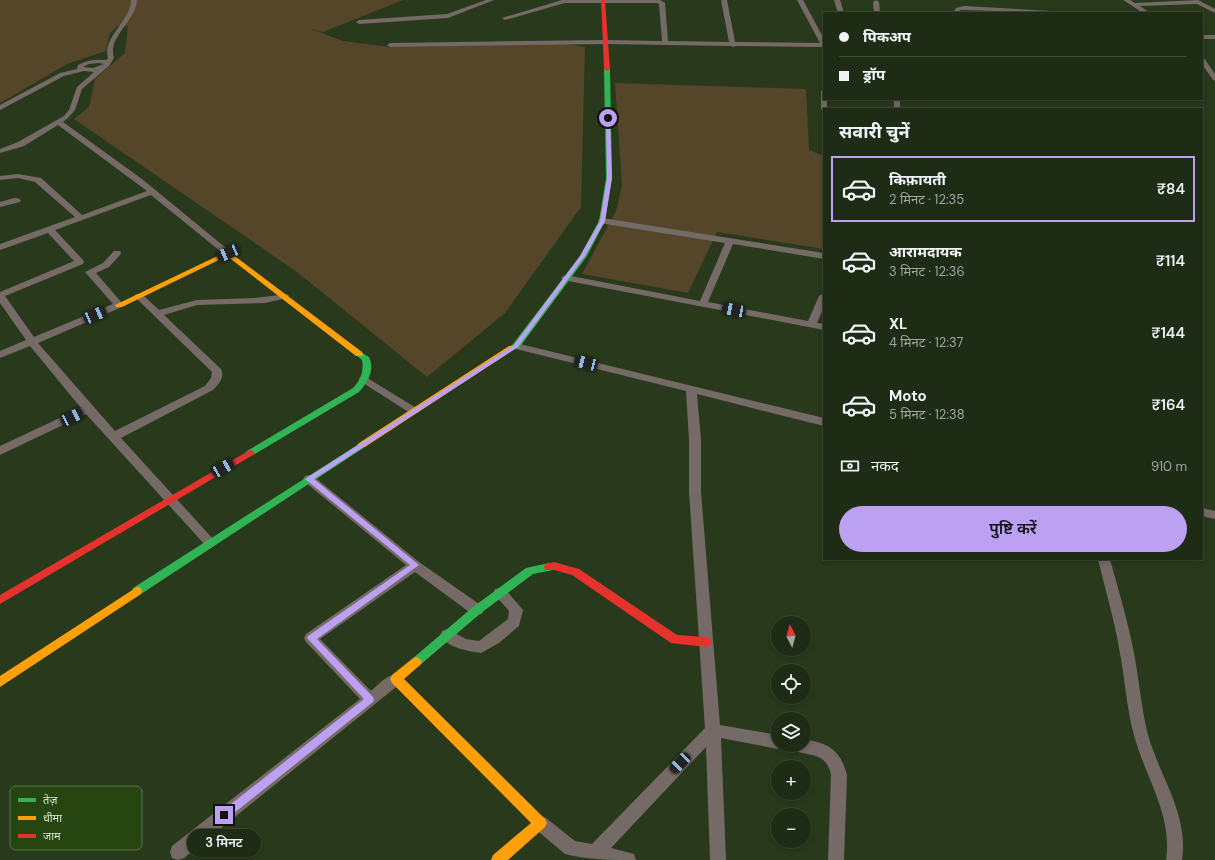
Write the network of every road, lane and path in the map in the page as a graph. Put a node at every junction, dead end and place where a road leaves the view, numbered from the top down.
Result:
1 (134, 0) edge
2 (492, 0) edge
3 (603, 0) edge
4 (634, 0) edge
5 (724, 0) edge
6 (800, 0) edge
7 (837, 0) edge
8 (1126, 0) edge
9 (1188, 1) edge
10 (1209, 1) dead end
11 (876, 2) dead end
12 (1198, 2) junction
13 (1134, 5) junction
14 (1215, 11) edge
15 (842, 12) edge
16 (877, 12) edge
17 (956, 12) edge
18 (1034, 12) edge
19 (1145, 12) edge
20 (505, 18) dead end
21 (360, 22) dead end
22 (1215, 36) edge
23 (1203, 37) edge
24 (606, 42) junction
25 (665, 43) junction
26 (823, 43) edge
27 (390, 45) dead end
28 (733, 45) junction
29 (823, 45) edge
30 (110, 55) junction
31 (94, 61) junction
32 (105, 65) junction
33 (82, 67) junction
34 (1208, 68) edge
35 (91, 74) junction
36 (1215, 79) edge
37 (0, 108) edge
38 (58, 122) junction
39 (0, 152) edge
40 (0, 178) edge
41 (152, 192) junction
42 (17, 200) dead end
43 (0, 205) edge
44 (81, 218) junction
45 (602, 221) junction
46 (49, 229) junction
47 (730, 240) junction
48 (0, 247) edge
49 (117, 253) dead end
50 (228, 253) junction
51 (823, 256) edge
52 (80, 262) junction
53 (90, 272) junction
54 (566, 278) junction
55 (0, 296) edge
56 (139, 296) junction
57 (284, 296) junction
58 (823, 298) edge
59 (703, 304) junction
60 (119, 305) junction
61 (158, 314) junction
62 (812, 324) junction
63 (823, 327) edge
64 (32, 342) junction
65 (516, 346) junction
66 (0, 355) edge
67 (364, 379) junction
68 (691, 389) junction
69 (88, 409) junction
70 (414, 411) junction
71 (823, 422) edge
72 (113, 437) junction
73 (0, 451) edge
74 (309, 479) junction
75 (170, 499) junction
76 (1203, 512) edge
77 (1215, 515) edge
78 (210, 543) junction
79 (1104, 560) edge
80 (416, 565) junction
81 (500, 593) junction
82 (0, 600) edge
83 (476, 610) junction
84 (447, 635) junction
85 (706, 642) junction
86 (396, 679) junction
87 (0, 682) edge
88 (370, 700) junction
89 (712, 730) junction
90 (771, 741) edge
91 (811, 748) edge
92 (540, 824) junction
93 (178, 852) dead end
94 (595, 853) junction
95 (498, 860) edge
96 (628, 860) edge
97 (718, 860) edge
98 (836, 860) edge
99 (1174, 860) edge

1 - 30 street
2 - 21 street
3 - 4 street
3 - 20 street
3 - 24 street
4 - 25 street
5 - 28 street
6 - 26 street
7 - 15 street
8 - 13 street
9 - 12 street
9 - 13 street
10 - 12 street
11 - 16 street
12 - 14 street
13 - 19 street
17 - 18 street
22 - 23 street
24 - 25 street
24 - 27 street
24 - 45 street
25 - 28 street
28 - 29 street
30 - 31 street
30 - 32 street
31 - 32 street
31 - 33 street
32 - 35 street
33 - 35 street
33 - 37 street
34 - 36 street
35 - 38 street
38 - 39 street
38 - 41 street
40 - 44 street
41 - 44 street
41 - 50 street
42 - 43 street
44 - 46 street
45 - 47 street
45 - 54 street
46 - 48 street
46 - 52 street
47 - 51 street
47 - 59 street
49 - 53 street
50 - 56 street
50 - 57 street
52 - 53 street
52 - 55 street
53 - 60 street
54 - 59 street
54 - 65 street
55 - 64 street
56 - 60 street
56 - 61 street
57 - 61 street
57 - 67 street
58 - 62 street
59 - 62 street
60 - 64 street
61 - 72 street
62 - 63 street
64 - 66 street
64 - 69 street
65 - 68 street
65 - 70 street
67 - 70 street
67 - 75 street
68 - 71 street
68 - 85 street
69 - 72 street
69 - 73 street
70 - 74 street
72 - 75 street
74 - 78 street
74 - 80 street
75 - 78 street
75 - 82 street
76 - 77 street
78 - 87 street
79 - 99 street
80 - 83 street
80 - 88 street
81 - 83 street
81 - 84 street
81 - 85 street
83 - 84 street
84 - 86 street
85 - 89 street
86 - 88 street
86 - 92 street
88 - 93 street
89 - 90 street
89 - 94 street
89 - 97 street
91 - 98 street
92 - 94 street
92 - 95 street
94 - 96 street

